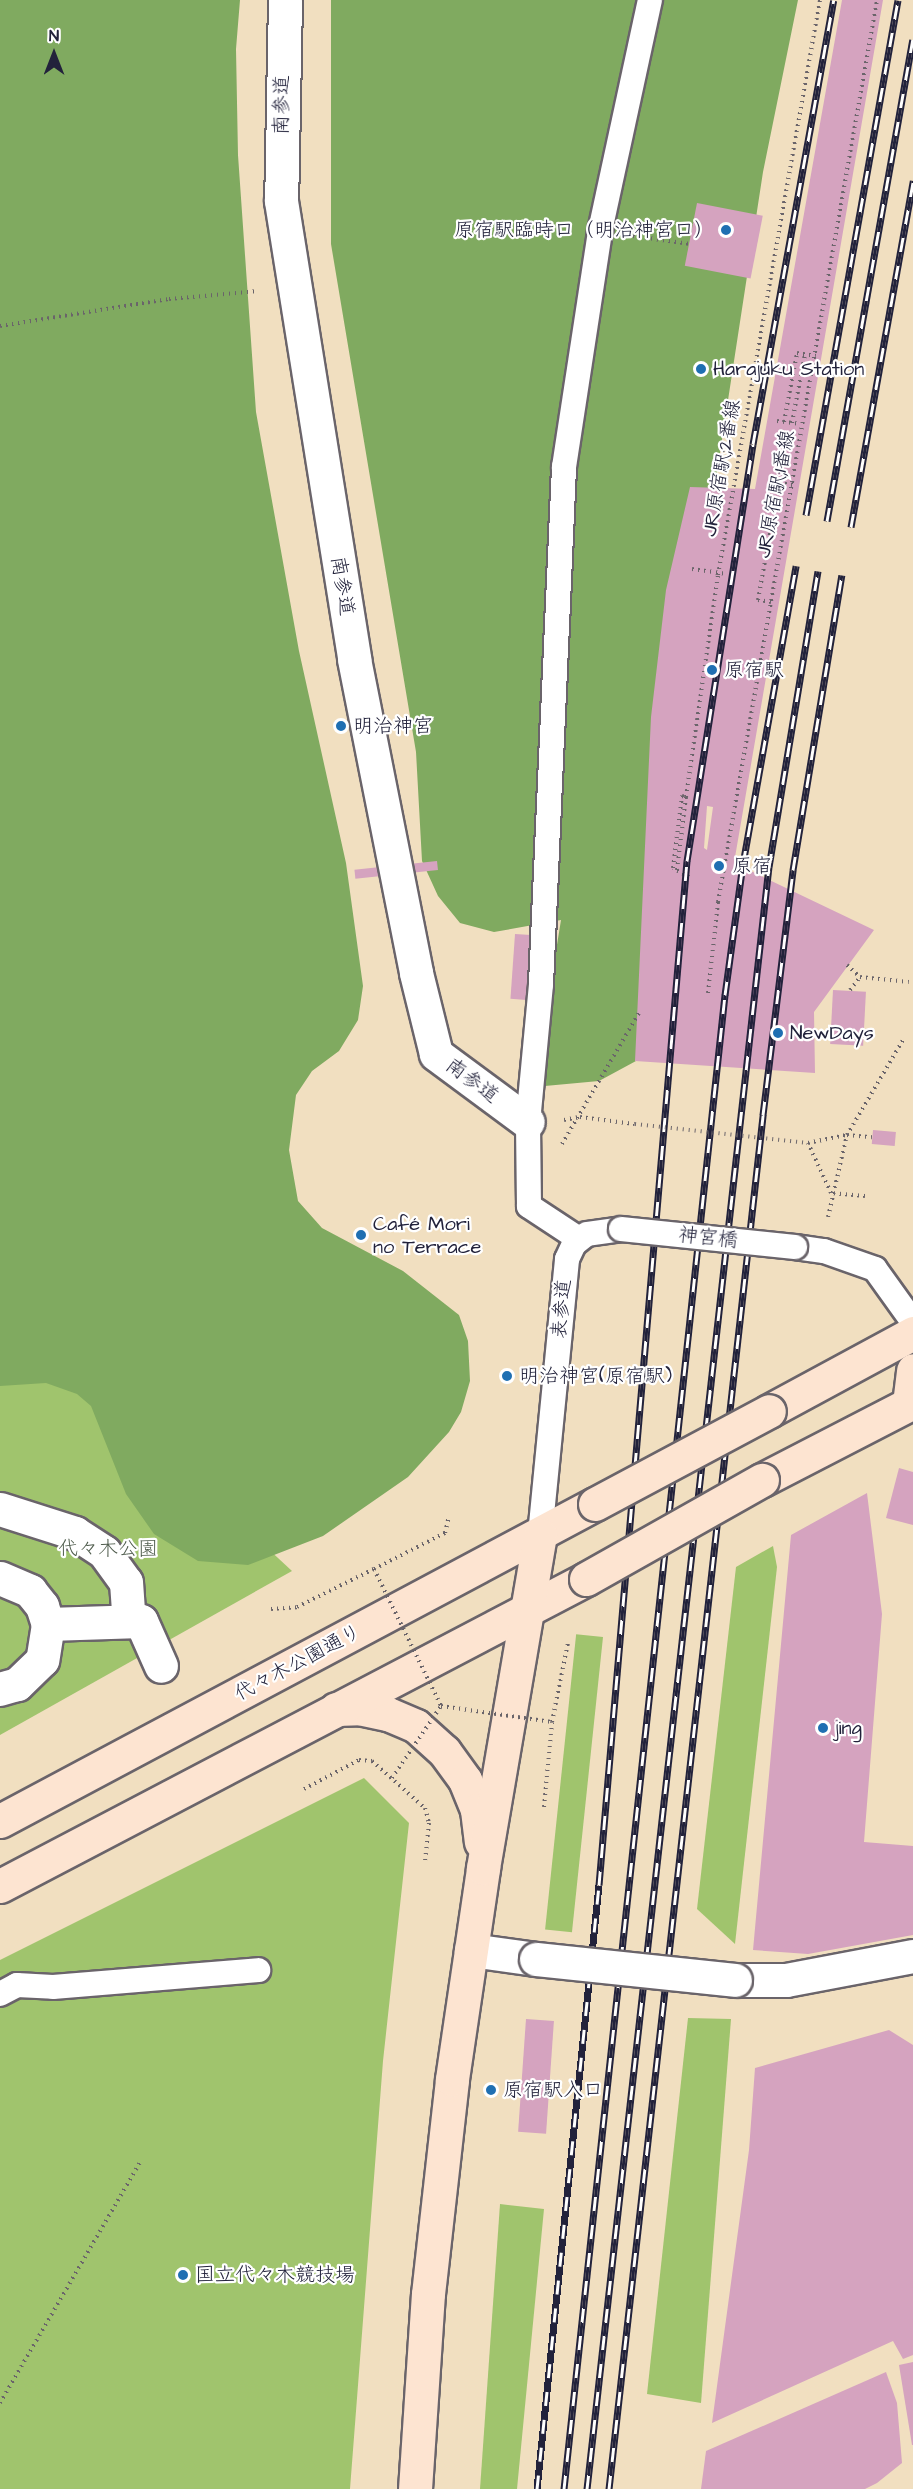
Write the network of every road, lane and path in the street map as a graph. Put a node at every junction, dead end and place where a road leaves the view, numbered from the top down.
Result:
1 (285, 0) edge
2 (650, 0) edge
3 (820, 0) edge
4 (878, 0) edge
5 (600, 231) junction
6 (690, 244) dead end
7 (295, 287) junction
8 (0, 326) edge
9 (805, 354) junction
10 (816, 356) junction
11 (777, 421) dead end
12 (784, 422) junction
13 (792, 423) junction
14 (801, 424) dead end
15 (793, 485) junction
16 (726, 574) dead end
17 (718, 575) junction
18 (771, 602) junction
19 (689, 877) dead end
20 (847, 964) dead end
21 (860, 977) junction
22 (909, 982) dead end
23 (850, 990) dead end
24 (708, 993) dead end
25 (639, 1013) dead end
26 (903, 1040) dead end
27 (580, 1118) junction
28 (528, 1122) junction
29 (847, 1135) junction
30 (872, 1137) dead end
31 (808, 1143) junction
32 (557, 1152) dead end
33 (831, 1192) junction
34 (865, 1196) dead end
35 (828, 1217) dead end
36 (579, 1239) junction
37 (913, 1322) edge
38 (913, 1333) edge
39 (913, 1370) edge
40 (911, 1402) edge
41 (0, 1509) edge
42 (449, 1516) dead end
43 (540, 1535) junction
44 (374, 1569) junction
45 (0, 1578) edge
46 (271, 1609) dead end
47 (528, 1611) junction
48 (129, 1621) junction
49 (48, 1624) junction
50 (568, 1643) dead end
51 (161, 1666) dead end
52 (0, 1689) edge
53 (441, 1706) junction
54 (334, 1709) junction
55 (552, 1722) junction
56 (392, 1778) junction
57 (304, 1789) dead end
58 (544, 1807) dead end
59 (0, 1821) edge
60 (425, 1861) dead end
61 (483, 1868) junction
62 (0, 1886) edge
63 (471, 1950) junction
64 (913, 1956) edge
65 (258, 1970) dead end
66 (0, 1994) edge
67 (140, 2162) dead end
68 (0, 2403) edge
69 (415, 2489) edge

1 - 7 street, 南参道
2 - 5 lane
3 - 17 path, JR原宿駅;2番線
4 - 10 path, JR原宿駅;1番線
5 - 6 path
5 - 28 lane
7 - 8 path
7 - 28 street, 南参道
9 - 10 path
9 - 12 path
9 - 13 path
10 - 15 path, JR原宿駅;1番線
11 - 12 path
12 - 13 path
13 - 14 path
15 - 18 path, JR原宿駅;1番線
15 - 18 path
16 - 17 path
17 - 19 path, JR原宿駅;2番線
18 - 24 path, JR原宿駅;1番線
20 - 21 path
21 - 22 path
21 - 23 path
25 - 27 path
26 - 29 path
27 - 28 path
27 - 31 path, bridge
27 - 32 path
28 - 36 lane
29 - 30 path
29 - 31 path
29 - 33 path
31 - 33 path
33 - 34 path
33 - 35 path
36 - 37 lane, 神宮橋, bridge
36 - 43 lane, 表参道
38 - 43 main road, 代々木公園通り, bridge
39 - 40 main road
40 - 47 main road, bridge
41 - 48 street
42 - 44 path
43 - 47 main road
43 - 59 main road, 代々木公園通り
44 - 46 path
44 - 53 path, bridge
45 - 49 street
47 - 54 main road
47 - 61 main road
48 - 49 street
48 - 51 street
49 - 52 street
50 - 55 path
53 - 55 path, bridge
53 - 56 path, bridge
54 - 61 main road
54 - 62 main road
55 - 58 path
56 - 57 path
56 - 60 path
61 - 63 main road
63 - 64 street, bridge
63 - 69 main road
65 - 66 lane
67 - 68 path

